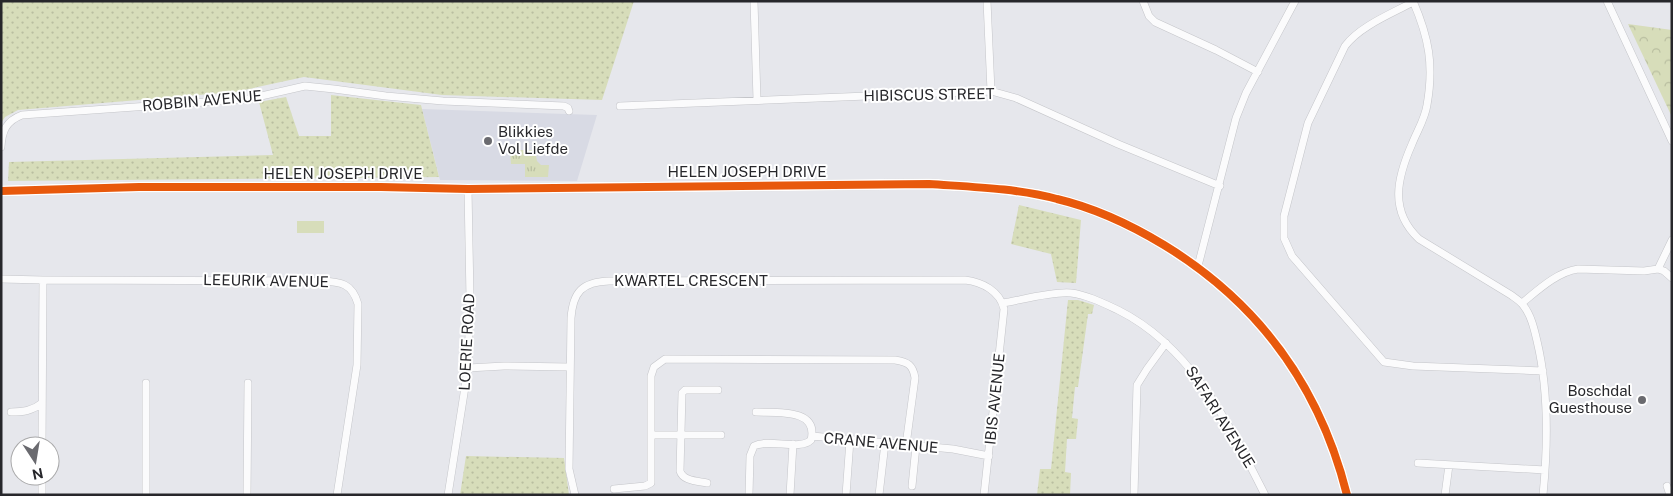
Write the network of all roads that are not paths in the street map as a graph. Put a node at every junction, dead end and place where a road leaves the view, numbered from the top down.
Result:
1 (754, 1) edge
2 (987, 1) edge
3 (1143, 1) edge
4 (1294, 1) edge
5 (1608, 1) edge
6 (1413, 2) edge
7 (1258, 72) junction
8 (991, 91) junction
9 (757, 100) junction
10 (620, 106) dead end
11 (570, 111) dead end
12 (1672, 141) edge
13 (1, 147) edge
14 (1220, 186) junction
15 (468, 189) junction
16 (1, 191) edge
17 (1672, 240) edge
18 (1198, 266) junction
19 (1658, 269) junction
20 (1672, 278) edge
21 (1, 279) edge
22 (43, 280) junction
23 (1003, 303) junction
24 (1522, 303) junction
25 (1166, 343) junction
26 (570, 367) junction
27 (468, 368) junction
28 (1543, 371) junction
29 (146, 383) dead end
30 (248, 383) dead end
31 (718, 390) dead end
32 (42, 403) junction
33 (11, 412) dead end
34 (756, 412) dead end
35 (721, 434) dead end
36 (651, 435) junction
37 (681, 435) junction
38 (42, 436) edge
39 (812, 436) junction
40 (850, 440) junction
41 (884, 443) junction
42 (792, 444) junction
43 (906, 445) junction
44 (916, 446) junction
45 (989, 456) junction
46 (1418, 463) dead end
47 (1449, 465) junction
48 (1545, 470) junction
49 (707, 484) dead end
50 (912, 486) dead end
51 (1667, 486) dead end
52 (614, 489) dead end
53 (146, 495) edge
54 (247, 495) edge
55 (337, 495) edge
56 (448, 495) edge
57 (575, 495) edge
58 (750, 495) edge
59 (790, 495) edge
60 (846, 495) edge
61 (879, 495) edge
62 (984, 495) edge
63 (1134, 495) edge
64 (1265, 495) edge
65 (1347, 495) edge
66 (1445, 495) edge
67 (1543, 495) edge
68 (1670, 495) edge

1 - 9 street
2 - 8 street
3 - 7 street
4 - 7 street
5 - 12 street
6 - 24 street
6 - 28 street
7 - 14 street
8 - 9 street, HIBISCUS STREET
8 - 14 street, HIBISCUS STREET
9 - 10 street, HIBISCUS STREET
11 - 13 street, ROBBIN AVENUE
14 - 18 street
15 - 16 street, HELEN JOSEPH DRIVE
15 - 18 street, HELEN JOSEPH DRIVE
15 - 27 street, LOERIE ROAD
17 - 19 street
18 - 65 street, HELEN JOSEPH DRIVE
19 - 20 street
19 - 24 street
21 - 22 street, LEEURIK AVENUE
22 - 32 street
22 - 55 street, LEEURIK AVENUE
23 - 25 street, SAFARI AVENUE
23 - 26 street, KWARTEL CRESCENT
23 - 45 street, IBIS AVENUE
24 - 28 street
25 - 63 street
25 - 64 street, SAFARI AVENUE
26 - 27 street
26 - 57 street, KWARTEL CRESCENT
27 - 56 street, LOERIE ROAD
28 - 48 street
29 - 53 street
30 - 54 street
31 - 37 street
32 - 33 street
32 - 38 street
34 - 39 street, CRANE AVENUE
35 - 37 street
36 - 37 street
36 - 43 street
36 - 52 street
37 - 49 street
39 - 40 street, CRANE AVENUE
39 - 42 street
40 - 41 street, CRANE AVENUE
40 - 60 street
41 - 43 street, CRANE AVENUE
41 - 61 street
42 - 58 street
42 - 59 street
43 - 44 street, CRANE AVENUE
44 - 45 street, CRANE AVENUE
44 - 50 street
45 - 62 street, IBIS AVENUE
46 - 47 street
47 - 48 street
47 - 66 street
48 - 67 street
51 - 68 street

